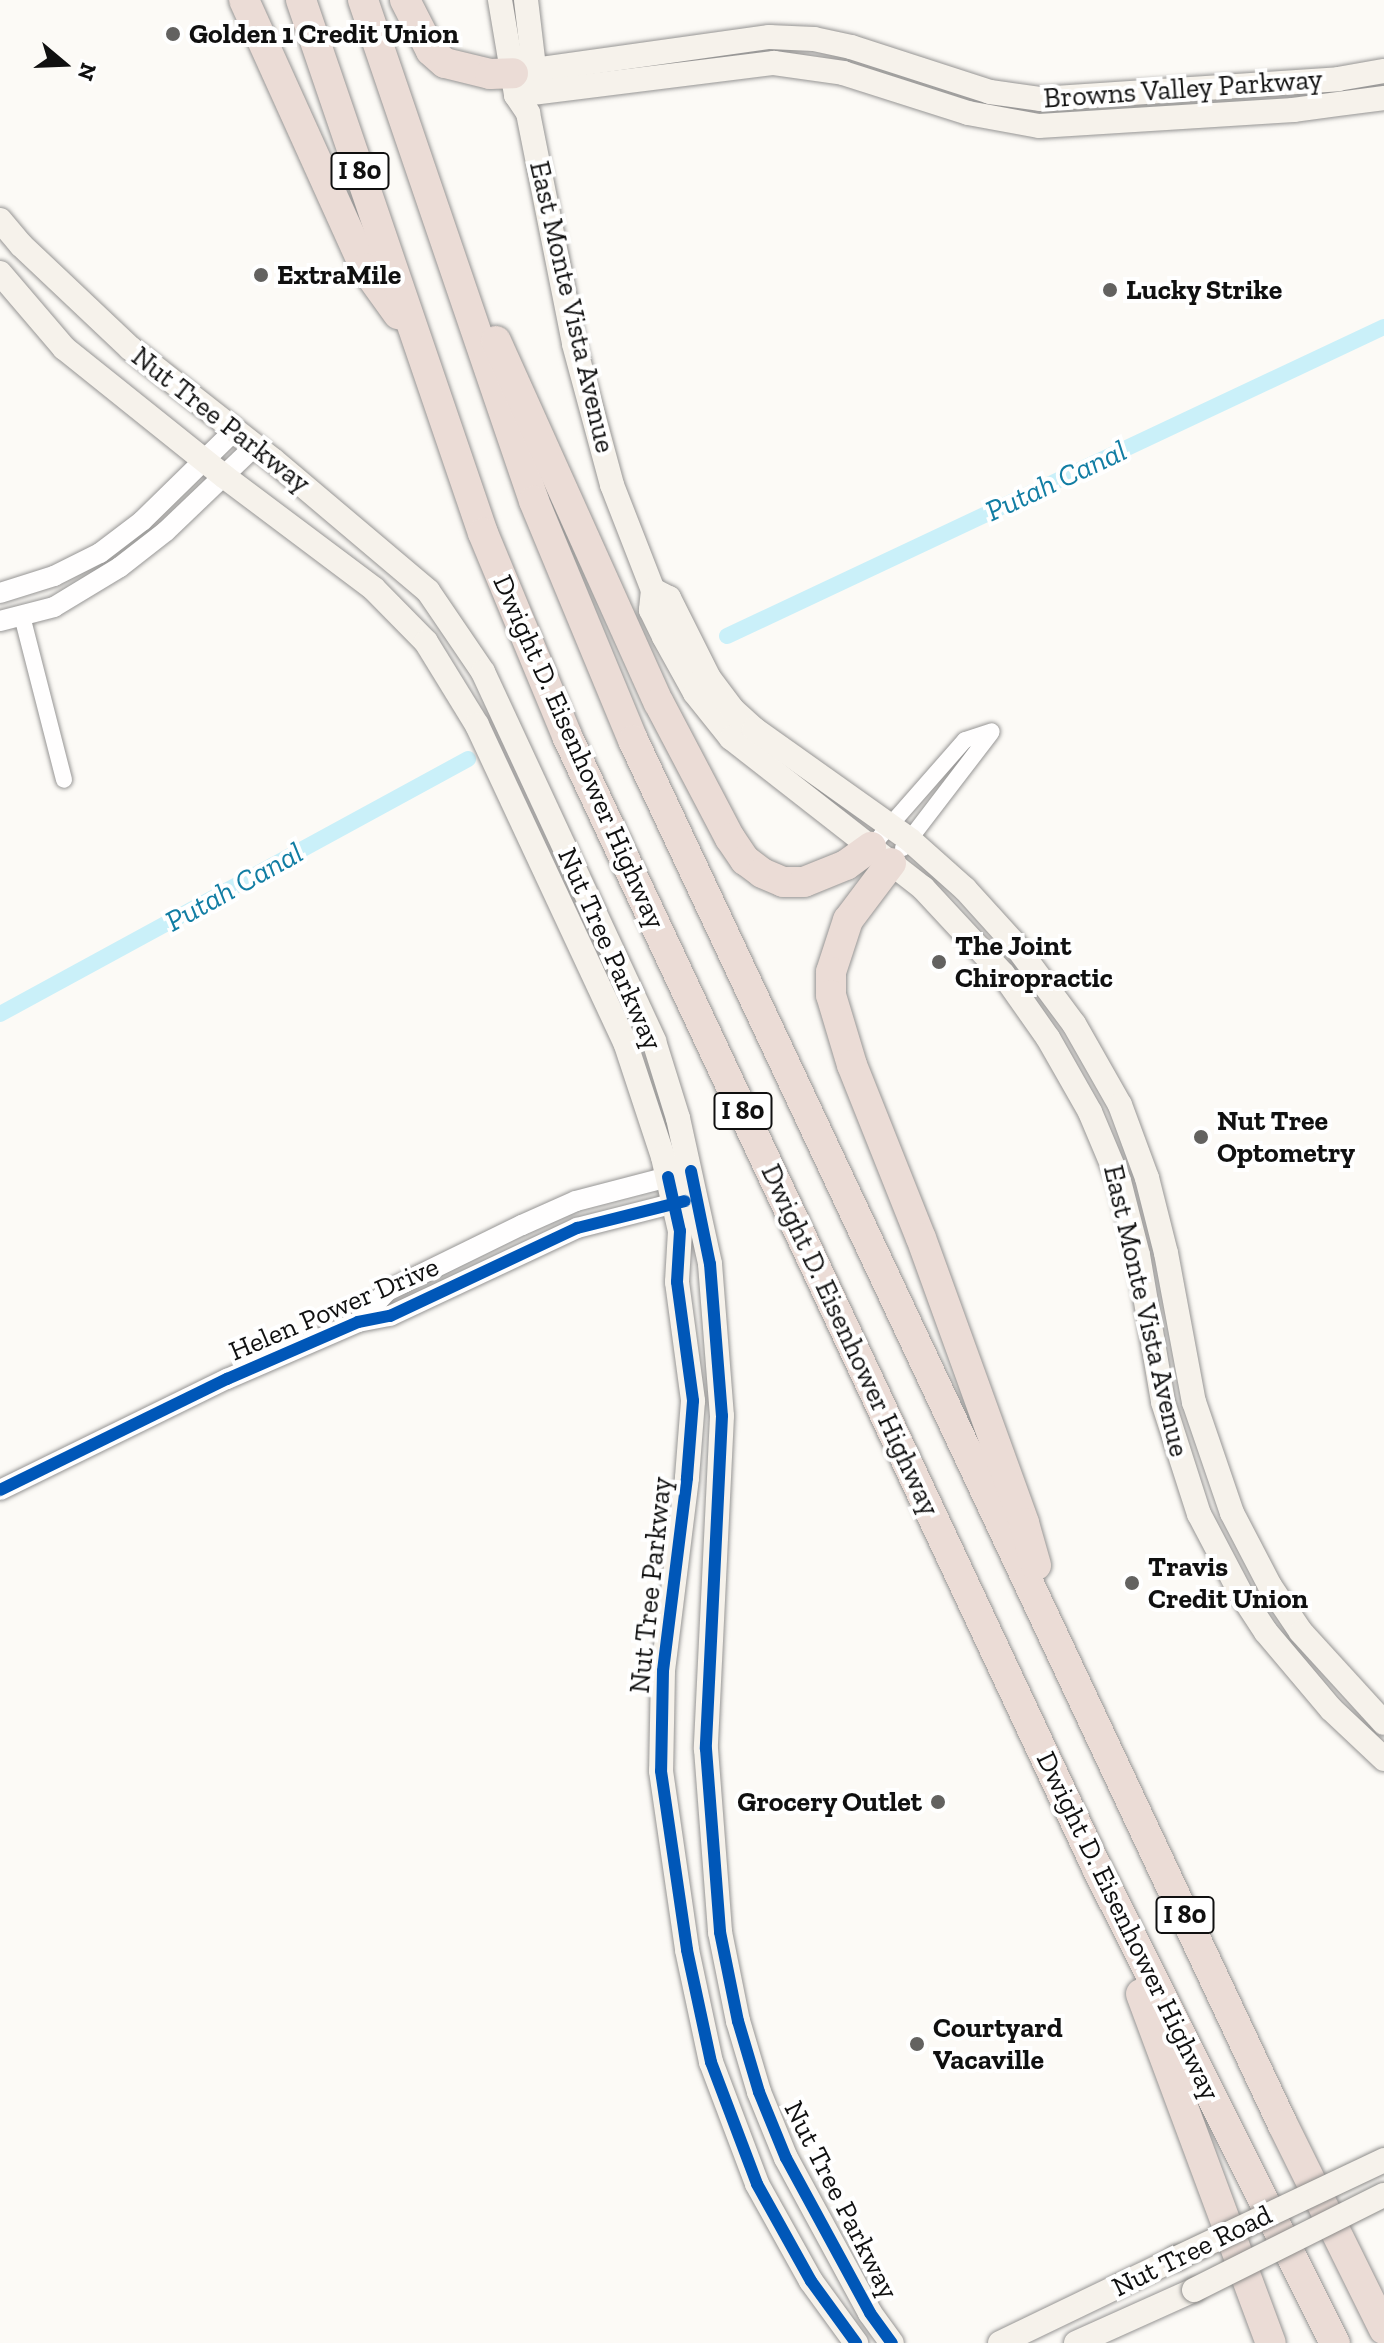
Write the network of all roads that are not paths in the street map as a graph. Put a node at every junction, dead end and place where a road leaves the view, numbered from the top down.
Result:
1 (244, 0) edge
2 (301, 0) edge
3 (363, 0) edge
4 (405, 0) edge
5 (500, 0) edge
6 (526, 0) edge
7 (1384, 71) edge
8 (1347, 77) junction
9 (869, 81) junction
10 (958, 82) junction
11 (1231, 87) junction
12 (525, 89) junction
13 (1115, 96) junction
14 (1384, 98) edge
15 (1258, 113) junction
16 (1127, 121) junction
17 (1014, 124) junction
18 (0, 220) edge
19 (10, 241) edge
20 (0, 273) edge
21 (457, 273) junction
22 (418, 342) junction
23 (234, 431) junction
24 (255, 446) junction
25 (203, 459) junction
26 (225, 477) junction
27 (0, 593) edge
28 (22, 616) junction
29 (0, 621) edge
30 (64, 780) dead end
31 (890, 844) junction
32 (1084, 1100) junction
33 (680, 1174) junction
34 (1153, 1200) junction
35 (686, 1201) junction
36 (1129, 1221) junction
37 (358, 1322) junction
38 (1186, 1365) junction
39 (0, 1490) edge
40 (1060, 1647) junction
41 (1384, 1723) edge
42 (1384, 1759) edge
43 (1097, 1868) junction
44 (1384, 2160) edge
45 (1311, 2182) junction
46 (1384, 2195) edge
47 (1384, 2307) edge
48 (1384, 2329) edge
49 (856, 2343) edge
50 (892, 2343) edge
51 (1000, 2343) edge
52 (1076, 2343) edge
53 (1271, 2343) edge
54 (1335, 2343) edge

1 - 22 highway
2 - 22 highway, Dwight D. Eisenhower Highway / I 80
3 - 21 highway, Dwight D. Eisenhower Highway / I 80
4 - 12 highway
5 - 12 main road, East Monte Vista Avenue
6 - 12 main road, East Monte Vista Avenue
7 - 8 main road, Browns Valley Parkway
8 - 11 main road, Browns Valley Parkway
8 - 15 main road
9 - 10 main road
9 - 12 main road, Browns Valley Parkway
9 - 17 main road, Browns Valley Parkway
10 - 12 main road, Browns Valley Parkway
10 - 13 main road, Browns Valley Parkway
11 - 13 main road, Browns Valley Parkway
11 - 16 main road
12 - 31 main road, East Monte Vista Avenue
13 - 16 main road
13 - 17 main road
14 - 15 main road, Browns Valley Parkway
15 - 16 main road, Browns Valley Parkway
16 - 17 main road, Browns Valley Parkway
18 - 19 main road, Nut Tree Parkway
19 - 23 main road, Nut Tree Parkway
20 - 25 main road, Nut Tree Parkway
21 - 31 highway
21 - 40 highway, Dwight D. Eisenhower Highway / I 80
22 - 43 highway, Dwight D. Eisenhower Highway / I 80
23 - 24 main road, Nut Tree Parkway
23 - 25 street
24 - 26 street
24 - 33 main road, Nut Tree Parkway
25 - 26 main road, Nut Tree Parkway
25 - 27 street
26 - 28 street
26 - 33 main road, Nut Tree Parkway
28 - 29 street
28 - 30 street
31 - 31 street
31 - 32 main road, East Monte Vista Avenue
31 - 34 main road, East Monte Vista Avenue
31 - 40 highway
32 - 34 main road
32 - 36 main road, East Monte Vista Avenue
33 - 35 main road, Nut Tree Parkway
33 - 37 street, Helen Power Drive
34 - 38 main road, East Monte Vista Avenue
35 - 37 street, Helen Power Drive
35 - 49 main road, Nut Tree Parkway
35 - 50 main road, Nut Tree Parkway
36 - 38 main road
36 - 42 main road, East Monte Vista Avenue
37 - 39 street, Helen Power Drive
38 - 41 main road, East Monte Vista Avenue
40 - 45 highway, Dwight D. Eisenhower Highway / I 80
43 - 53 highway
43 - 54 highway, Dwight D. Eisenhower Highway / I 80
44 - 51 main road, Nut Tree Road, bridge
45 - 47 highway
45 - 48 highway, Dwight D. Eisenhower Highway / I 80
46 - 52 main road, Nut Tree Road, bridge

